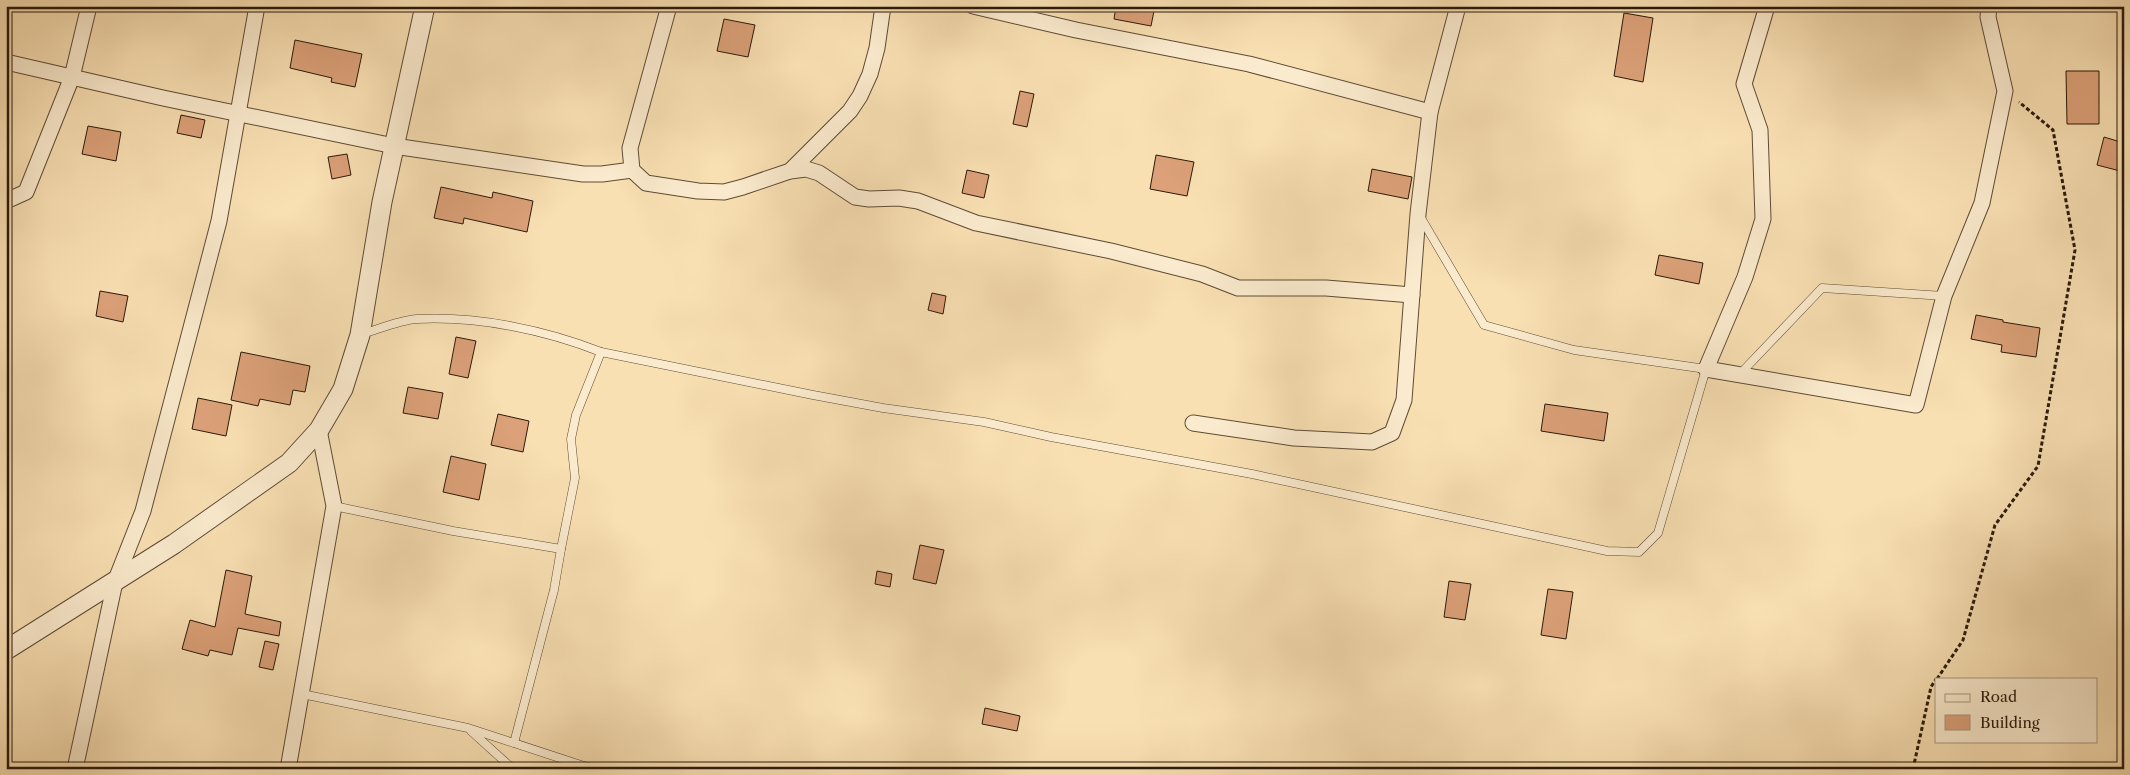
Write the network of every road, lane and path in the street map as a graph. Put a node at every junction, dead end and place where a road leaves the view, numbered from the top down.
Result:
1 (89, 6) edge
2 (258, 6) edge
3 (425, 6) edge
4 (669, 6) edge
5 (883, 6) edge
6 (973, 6) edge
7 (1458, 6) edge
8 (1767, 6) edge
9 (1989, 6) edge
10 (6, 62) edge
11 (72, 76) junction
12 (2005, 91) junction
13 (1430, 112) junction
14 (238, 114) junction
15 (394, 146) junction
16 (632, 170) junction
17 (790, 171) junction
18 (6, 201) edge
19 (1418, 214) junction
20 (1412, 295) junction
21 (1944, 296) junction
22 (360, 335) junction
23 (601, 352) junction
24 (1706, 370) junction
25 (1738, 376) junction
26 (1193, 423) dead end
27 (319, 430) junction
28 (334, 506) junction
29 (560, 549) junction
30 (115, 582) junction
31 (6, 650) edge
32 (1937, 678) edge
33 (1935, 681) edge
34 (302, 694) junction
35 (468, 728) junction
36 (514, 743) junction
37 (75, 769) edge
38 (288, 769) edge
39 (513, 769) edge
40 (598, 769) edge
41 (1913, 769) edge

1 - 11 street
2 - 14 street
3 - 15 street
4 - 16 street
5 - 17 street
6 - 13 street
7 - 13 street
8 - 24 street
9 - 12 street
10 - 11 street
11 - 14 street
11 - 18 street
12 - 21 street
12 - 32 path
13 - 19 street
14 - 15 street
14 - 30 street
15 - 16 street
15 - 22 street
16 - 17 street
17 - 20 street
19 - 20 street
19 - 24 lane
20 - 26 street
21 - 25 lane
21 - 25 street
22 - 23 lane
22 - 27 street
23 - 24 lane
23 - 29 lane
24 - 25 street
27 - 28 street
27 - 30 street
28 - 29 lane
28 - 34 street
29 - 36 lane
30 - 31 street
30 - 37 street
33 - 41 path
34 - 35 lane
34 - 38 street
35 - 36 lane
35 - 39 lane
36 - 40 lane

